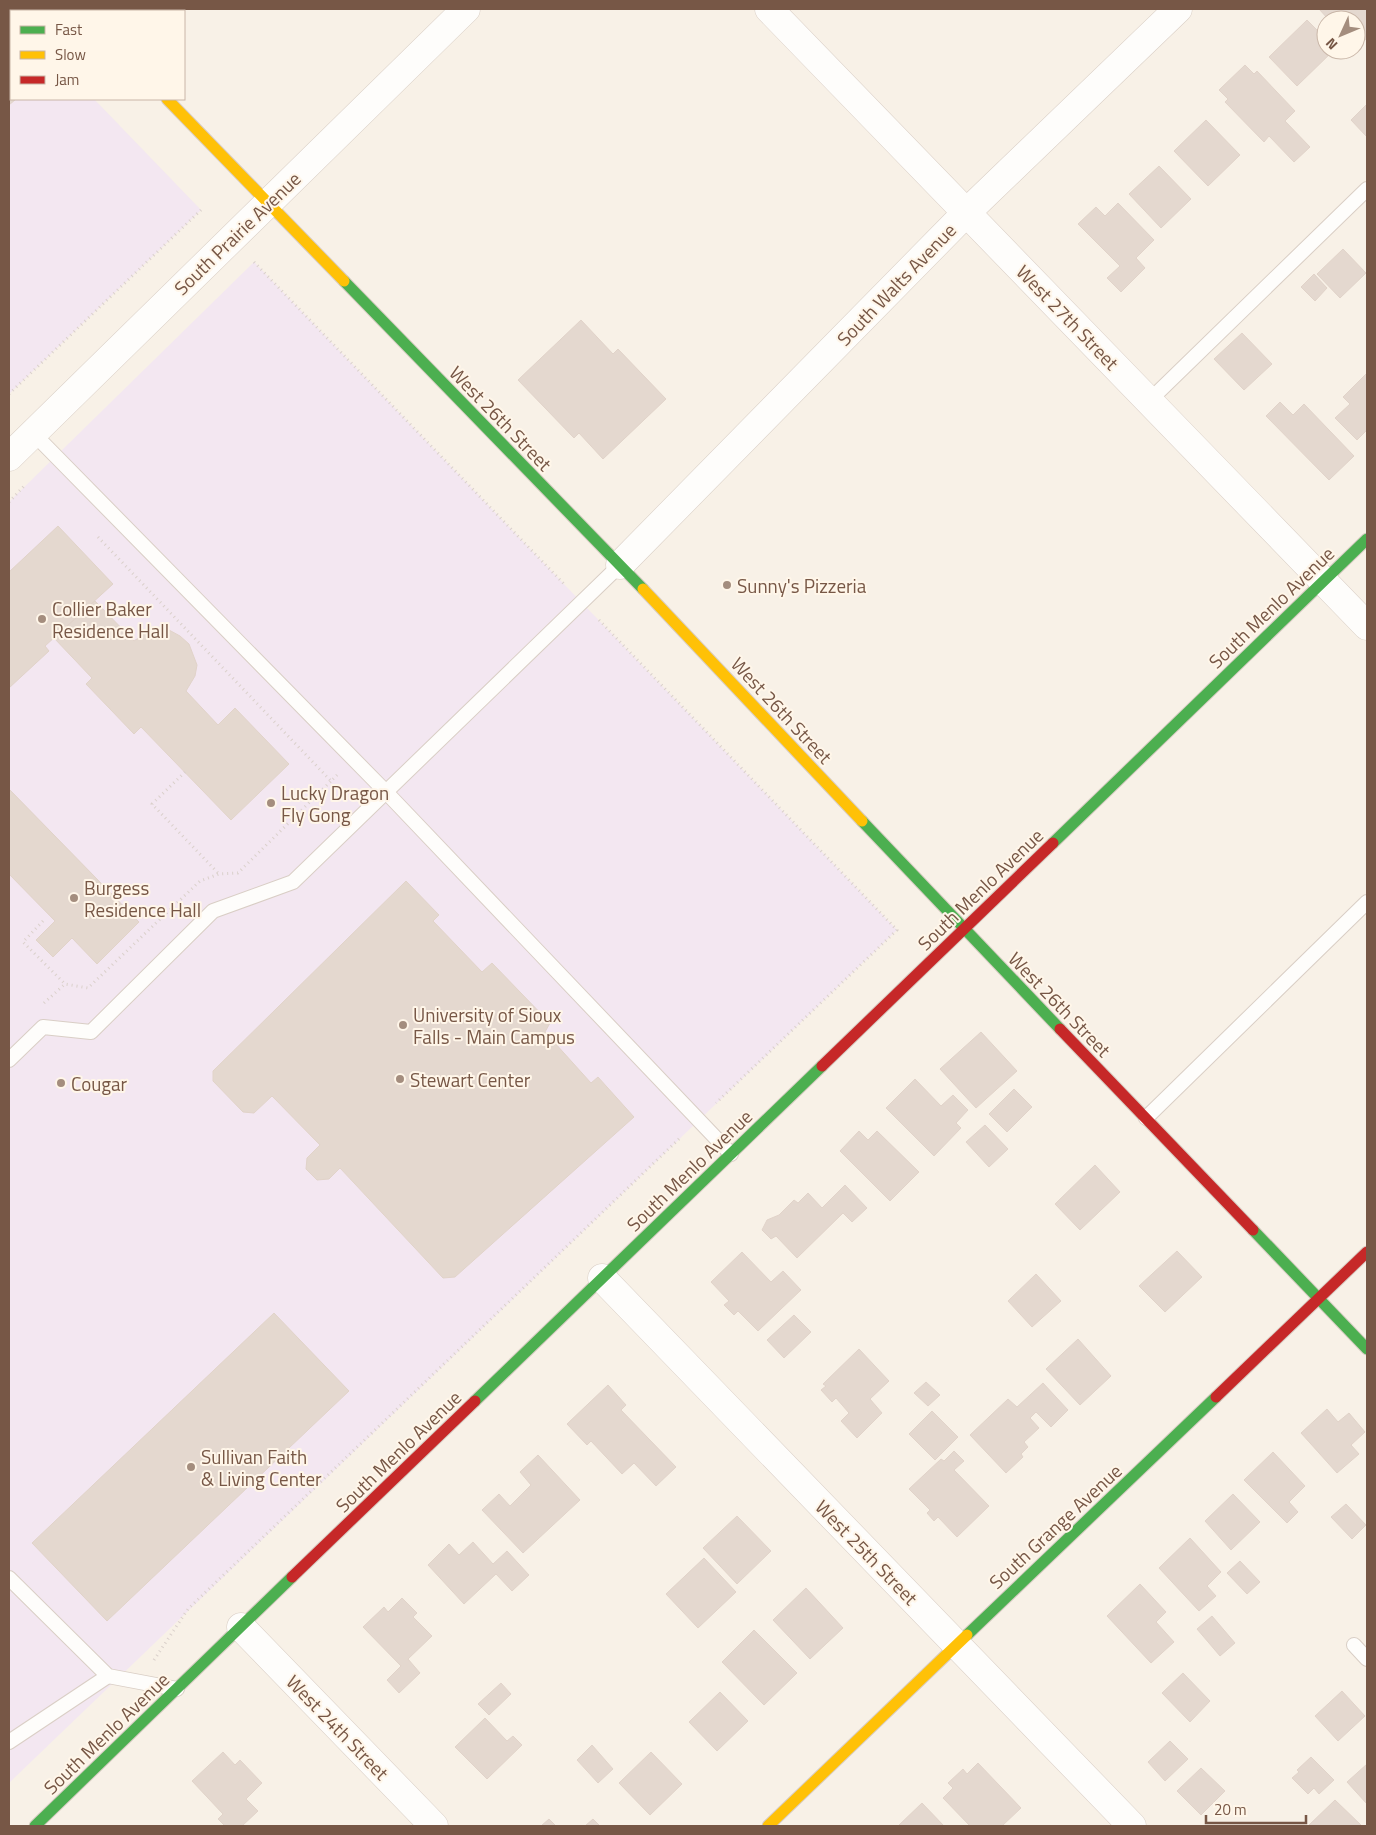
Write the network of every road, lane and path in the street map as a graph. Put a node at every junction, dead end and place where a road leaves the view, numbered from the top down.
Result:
1 (466, 9) edge
2 (769, 9) edge
3 (1178, 9) edge
4 (168, 100) edge
5 (1367, 189) edge
6 (268, 203) junction
7 (201, 210) dead end
8 (967, 212) junction
9 (9, 394) edge
10 (1149, 401) junction
11 (33, 433) junction
12 (9, 457) edge
13 (92, 530) dead end
14 (1367, 539) edge
15 (620, 565) junction
16 (1324, 581) junction
17 (1367, 626) edge
18 (353, 758) junction
19 (185, 772) dead end
20 (331, 781) junction
21 (386, 792) junction
22 (219, 874) junction
23 (1367, 902) edge
24 (43, 921) dead end
25 (964, 929) junction
26 (897, 930) dead end
27 (65, 984) junction
28 (37, 1010) dead end
29 (9, 1060) edge
30 (1146, 1118) junction
31 (699, 1120) junction
32 (731, 1154) junction
33 (1367, 1252) edge
34 (602, 1278) junction
35 (1319, 1300) junction
36 (1367, 1349) edge
37 (9, 1578) edge
38 (241, 1627) junction
39 (956, 1644) junction
40 (1354, 1645) dead end
41 (1367, 1659) edge
42 (108, 1676) junction
43 (140, 1682) junction
44 (177, 1689) junction
45 (9, 1742) edge
46 (35, 1826) edge
47 (434, 1826) edge
48 (768, 1826) edge
49 (1132, 1826) edge

1 - 6 street, South Prairie Avenue
2 - 8 street, West 27th Street
3 - 8 street, South Walts Avenue
4 - 6 street, West 26th Street
5 - 10 lane
6 - 11 street, South Prairie Avenue
6 - 15 street, West 26th Street
7 - 9 path
8 - 10 street, West 27th Street
8 - 15 street, South Walts Avenue
10 - 16 street, West 27th Street
11 - 12 street, South Prairie Avenue
11 - 18 lane
13 - 20 path
14 - 16 street, South Menlo Avenue
15 - 21 lane
15 - 25 street, West 26th Street
16 - 17 street, West 27th Street
16 - 25 street, South Menlo Avenue
18 - 20 path
18 - 21 lane
19 - 22 path
20 - 22 path
21 - 29 lane
21 - 31 lane
22 - 27 path
23 - 30 lane
24 - 27 path
25 - 30 street, West 26th Street
25 - 32 street, South Menlo Avenue
26 - 31 path
27 - 28 path
30 - 35 street, West 26th Street
31 - 32 lane
31 - 43 path
32 - 34 street, South Menlo Avenue
33 - 35 street, South Grange Avenue
34 - 38 street, South Menlo Avenue
34 - 39 street, West 25th Street
35 - 36 street, West 26th Street
35 - 39 street, South Grange Avenue
37 - 42 lane
38 - 44 street, South Menlo Avenue
38 - 47 street, West 24th Street
39 - 48 street, South Grange Avenue
39 - 49 street, West 25th Street
40 - 41 lane
42 - 43 lane
42 - 45 lane
43 - 44 lane
44 - 46 street, South Menlo Avenue

